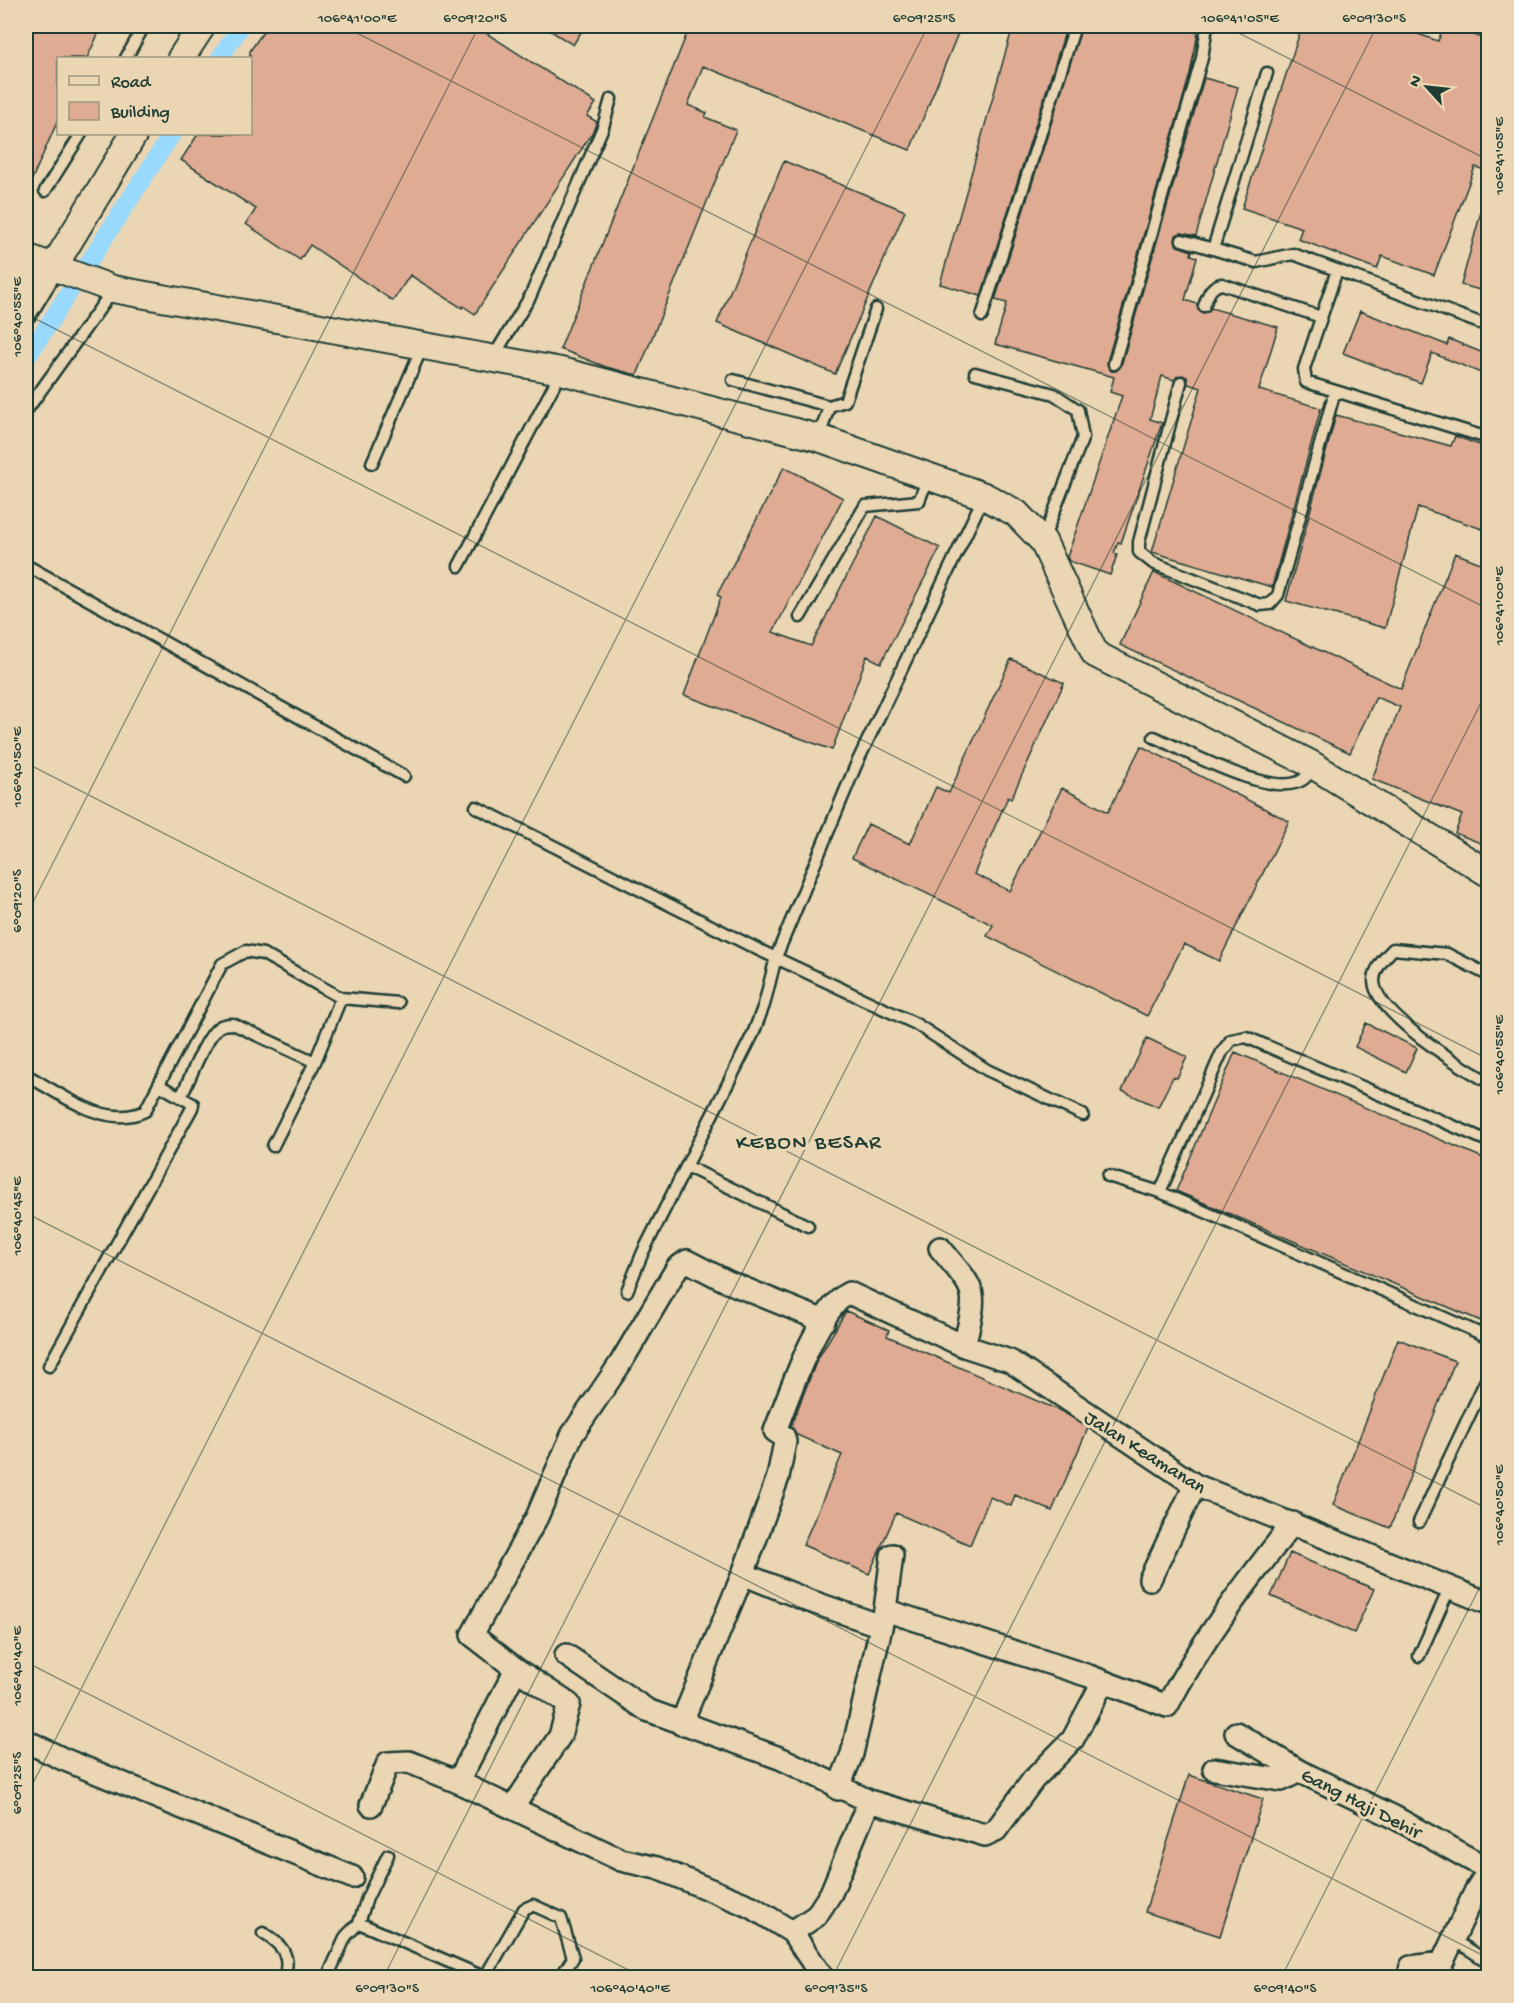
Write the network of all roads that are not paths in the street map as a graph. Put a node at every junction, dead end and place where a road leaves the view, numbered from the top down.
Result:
1 (144, 26) edge
2 (202, 26) edge
3 (1075, 26) edge
4 (1206, 26) edge
5 (127, 57) edge
6 (182, 57) edge
7 (1267, 73) dead end
8 (611, 99) dead end
9 (80, 135) edge
10 (133, 135) edge
11 (45, 191) dead end
12 (1182, 240) dead end
13 (1214, 249) junction
14 (26, 257) edge
15 (59, 268) junction
16 (1337, 270) junction
17 (102, 285) junction
18 (1204, 306) dead end
19 (876, 309) dead end
20 (26, 312) edge
21 (982, 316) dead end
22 (1321, 317) junction
23 (1488, 326) edge
24 (423, 345) junction
25 (492, 359) junction
26 (1114, 364) dead end
27 (561, 371) junction
28 (975, 372) dead end
29 (733, 380) dead end
30 (1181, 382) dead end
31 (1335, 391) junction
32 (829, 406) junction
33 (26, 411) edge
34 (819, 438) junction
35 (1488, 438) edge
36 (372, 463) dead end
37 (929, 475) junction
38 (984, 496) junction
39 (1042, 540) junction
40 (26, 565) edge
41 (459, 566) dead end
42 (801, 617) dead end
43 (1154, 737) dead end
44 (1311, 764) junction
45 (404, 776) dead end
46 (476, 807) dead end
47 (1488, 873) edge
48 (776, 957) junction
49 (1488, 975) edge
50 (341, 998) junction
51 (398, 1003) dead end
52 (315, 1062) junction
53 (26, 1075) edge
54 (1488, 1082) edge
55 (159, 1085) junction
56 (182, 1095) junction
57 (1083, 1115) dead end
58 (1488, 1141) edge
59 (273, 1146) dead end
60 (688, 1167) junction
61 (1108, 1176) dead end
62 (1160, 1192) junction
63 (808, 1226) dead end
64 (940, 1248) dead end
65 (627, 1291) dead end
66 (824, 1321) junction
67 (1488, 1337) edge
68 (964, 1346) junction
69 (49, 1366) dead end
70 (1488, 1376) edge
71 (1195, 1485) junction
72 (1419, 1522) dead end
73 (1293, 1523) junction
74 (892, 1555) dead end
75 (743, 1574) junction
76 (1150, 1579) dead end
77 (1450, 1587) junction
78 (1488, 1603) edge
79 (883, 1618) junction
80 (566, 1655) dead end
81 (1419, 1656) dead end
82 (516, 1669) junction
83 (1103, 1682) junction
84 (681, 1724) junction
85 (1236, 1733) dead end
86 (26, 1741) edge
87 (1214, 1769) dead end
88 (1299, 1771) junction
89 (458, 1782) junction
90 (838, 1789) junction
91 (869, 1801) junction
92 (371, 1805) dead end
93 (513, 1807) junction
94 (388, 1856) dead end
95 (1488, 1870) edge
96 (352, 1877) dead end
97 (359, 1923) junction
98 (792, 1932) junction
99 (263, 1933) dead end
100 (1453, 1939) junction
101 (1488, 1962) edge
102 (284, 1977) edge
103 (327, 1977) edge
104 (485, 1977) edge
105 (560, 1977) edge
106 (823, 1977) edge
107 (1408, 1977) edge

1 - 5 lane
2 - 6 street
3 - 21 lane
4 - 26 lane
7 - 13 lane
8 - 25 lane
9 - 11 lane
10 - 15 street
12 - 13 lane
13 - 16 lane
14 - 15 street
15 - 17 street
15 - 20 street
16 - 22 lane
16 - 23 lane
17 - 24 street
17 - 33 lane
18 - 22 lane
19 - 32 lane
22 - 31 lane
24 - 25 street
24 - 36 lane
25 - 27 street
27 - 34 street
27 - 41 lane
28 - 39 lane
29 - 32 lane
30 - 31 lane
31 - 35 lane
32 - 34 lane
34 - 37 street
37 - 38 street
37 - 42 lane
38 - 39 street
38 - 48 lane
39 - 44 street
40 - 45 lane
43 - 44 lane
44 - 47 street
46 - 48 lane
48 - 57 lane
48 - 60 lane
49 - 54 lane
50 - 51 lane
50 - 52 lane
50 - 55 lane
52 - 56 lane
52 - 59 lane
53 - 55 lane
55 - 56 lane
56 - 69 lane
58 - 62 lane
60 - 63 lane
60 - 65 lane
61 - 62 lane
62 - 67 lane
64 - 68 street
66 - 68 street, Jalan Keamanan
66 - 75 street
66 - 82 street
68 - 71 street, Jalan Keamanan
70 - 72 lane
71 - 73 street, Jalan Keamanan
71 - 76 street
73 - 77 street, Jalan Keamanan
73 - 83 street
74 - 79 street
75 - 79 street
75 - 84 street
77 - 78 street, Jalan Keamanan
77 - 81 lane
79 - 83 street
79 - 90 street
80 - 84 street
82 - 89 street
82 - 93 street
83 - 91 street
84 - 90 street
85 - 88 street, Gang Haji Dehir
86 - 96 street
87 - 88 street
88 - 95 street, Gang Haji Dehir
89 - 92 street
89 - 93 street
90 - 91 street
91 - 98 street
93 - 98 street
94 - 97 lane
95 - 100 street
97 - 103 lane
97 - 104 lane
98 - 106 street
99 - 102 lane
100 - 101 lane
100 - 107 street
104 - 105 lane

